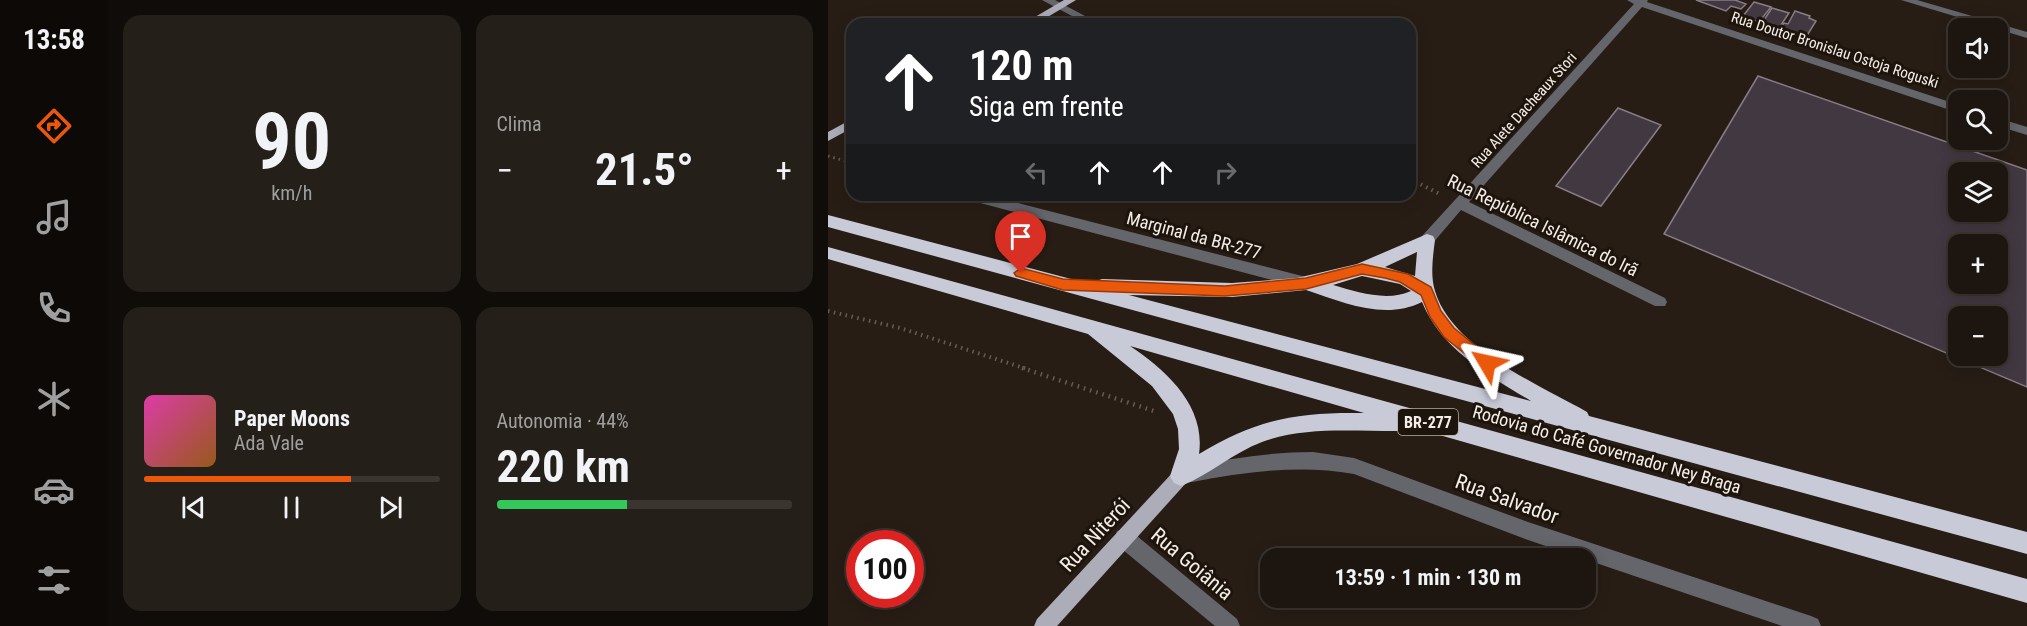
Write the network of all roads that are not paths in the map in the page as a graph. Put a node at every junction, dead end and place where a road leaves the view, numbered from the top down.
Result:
1 (1047, 0) edge
2 (1071, 0) edge
3 (1906, 0) edge
4 (1638, 1) edge
5 (1059, 6) junction
6 (1038, 18) edge
7 (1083, 18) edge
8 (2027, 36) edge
9 (1948, 105) edge
10 (2008, 125) edge
11 (846, 126) edge
12 (2027, 131) edge
13 (828, 137) edge
14 (992, 201) edge
15 (1460, 204) junction
16 (828, 221) edge
17 (1427, 240) junction
18 (828, 253) edge
19 (1362, 269) junction
20 (1306, 283) junction
21 (1063, 284) junction
22 (1426, 291) junction
23 (1660, 302) dead end
24 (1087, 325) junction
25 (1428, 422) junction
26 (1599, 430) junction
27 (1181, 476) junction
28 (1124, 538) junction
29 (2027, 543) edge
30 (2027, 591) edge
31 (1044, 626) edge
32 (1230, 626) edge
33 (1811, 626) edge

1 - 5 street
2 - 5 main road
3 - 8 street
4 - 9 street, Rua Doutor Bronislau Ostoja Roguski
4 - 15 street, Rua Alete Dacheaux Stori
5 - 6 main road
5 - 7 street
10 - 12 street
11 - 13 main road
14 - 20 street, Marginal da BR-277
15 - 17 street, Rua Alete Dacheaux Stori
15 - 23 street, Rua República Islâmica do Irã
16 - 21 highway, Rodovia do Café Governador Ney Braga / BR-277
17 - 19 highway
17 - 22 highway
18 - 24 highway, Rodovia do Café Governador Ney Braga / BR-277
19 - 20 highway
19 - 22 highway
20 - 21 highway
20 - 22 highway
21 - 26 highway, Rodovia do Café Governador Ney Braga / BR-277
22 - 26 highway
24 - 25 highway, Rodovia do Café Governador Ney Braga / BR-277
24 - 27 highway
25 - 27 highway
25 - 30 highway, Rodovia do Café Governador Ney Braga / BR-277
26 - 29 highway, Rodovia do Café Governador Ney Braga / BR-277
27 - 28 main road, Rua Niterói
27 - 33 street, Rua Salvador
28 - 31 main road, Rua Niterói
28 - 32 street, Rua Goiânia

